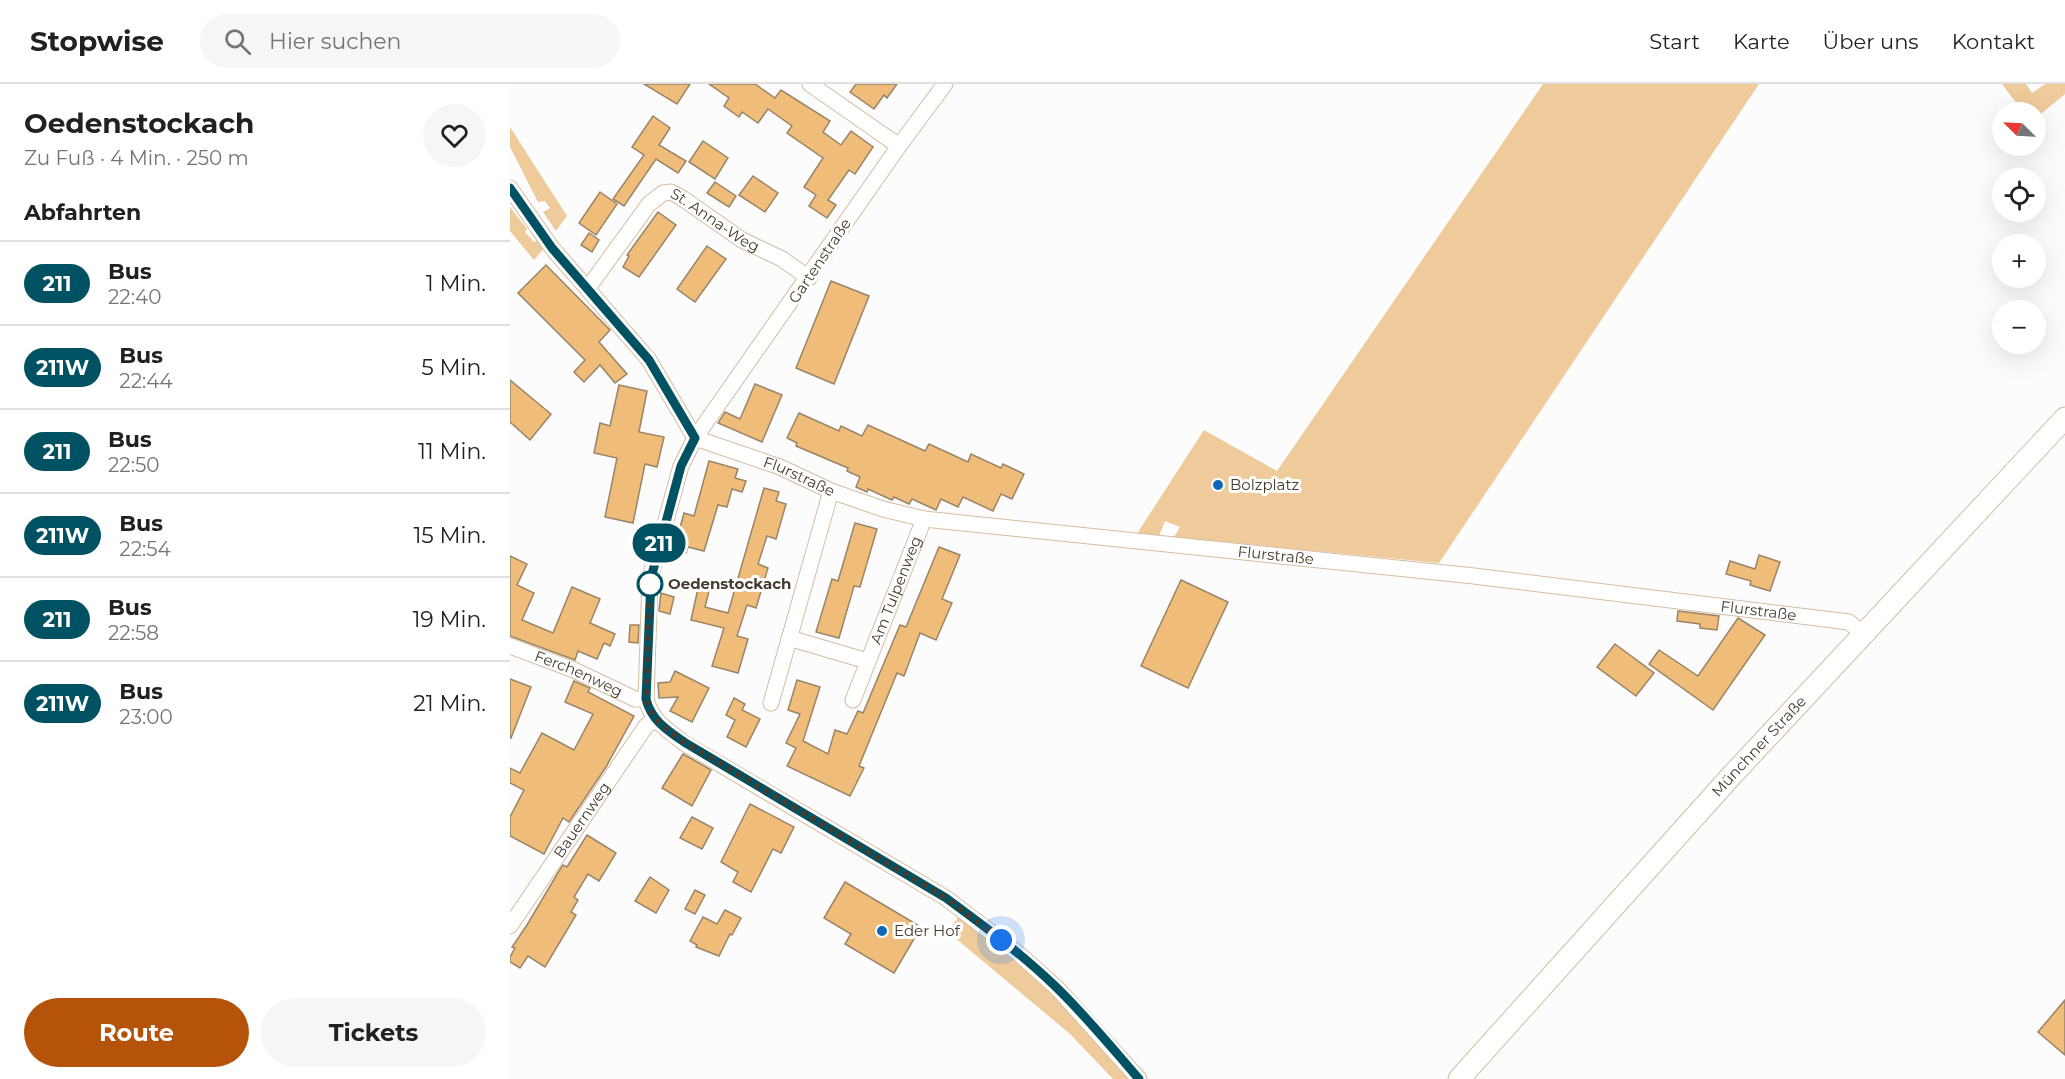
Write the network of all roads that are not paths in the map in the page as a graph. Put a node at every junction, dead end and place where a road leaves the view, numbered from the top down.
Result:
1 (810, 84) edge
2 (945, 84) edge
3 (899, 146) junction
4 (510, 188) edge
5 (809, 278) junction
6 (588, 288) junction
7 (2065, 418) edge
8 (695, 438) junction
9 (831, 491) junction
10 (924, 519) junction
11 (1863, 634) junction
12 (789, 638) junction
13 (510, 646) edge
14 (867, 661) junction
15 (646, 699) junction
16 (853, 700) dead end
17 (771, 703) dead end
18 (656, 719) junction
19 (510, 926) edge
20 (1139, 1079) edge
21 (1459, 1079) edge

1 - 3 street
2 - 3 street, Gartenstraße
3 - 5 street, Gartenstraße
4 - 6 street
5 - 6 street, St. Anna-Weg
5 - 8 street, Gartenstraße
6 - 8 street
7 - 11 main road, Münchner Straße
8 - 9 street, Flurstraße
8 - 15 street, Gartenstraße
9 - 10 street, Flurstraße
9 - 12 street
10 - 11 street, Flurstraße
10 - 14 street, Am Tulpenweg
11 - 21 main road, Münchner Straße
12 - 14 street, Am Tulpenweg
12 - 17 street
13 - 15 street, Ferchenweg
14 - 16 street, Am Tulpenweg
15 - 18 street
18 - 19 street, Bauernweg
18 - 20 street

